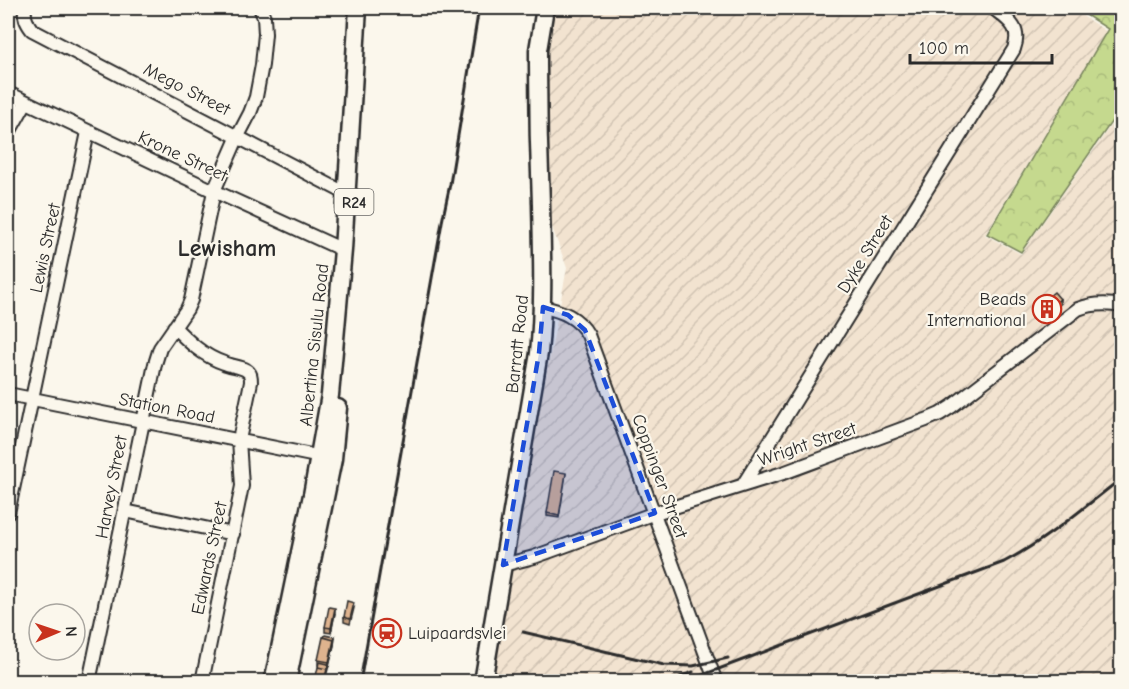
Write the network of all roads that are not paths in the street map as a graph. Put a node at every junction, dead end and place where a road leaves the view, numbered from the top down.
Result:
1 (25, 8) edge
2 (260, 8) edge
3 (358, 8) edge
4 (365, 8) edge
5 (545, 8) edge
6 (993, 8) edge
7 (8, 93) edge
8 (26, 102) junction
9 (88, 132) junction
10 (8, 134) edge
11 (238, 136) junction
12 (214, 191) junction
13 (351, 195) junction
14 (344, 250) junction
15 (1122, 306) edge
16 (543, 307) junction
17 (174, 327) junction
18 (8, 394) edge
19 (32, 399) junction
20 (143, 421) junction
21 (239, 440) junction
22 (326, 458) junction
23 (743, 485) junction
24 (125, 511) junction
25 (8, 513) edge
26 (655, 513) junction
27 (233, 534) junction
28 (503, 565) junction
29 (294, 613) junction
30 (89, 681) edge
31 (202, 681) edge
32 (273, 681) edge
33 (287, 681) edge
34 (483, 681) edge
35 (716, 681) edge

1 - 11 street, Mego Street
2 - 11 street, Harvey Street
3 - 13 main road, Albertina Sisulu Road / R24
4 - 13 main road, Albertina Sisulu Road / R24
5 - 16 main road, Barratt Road
6 - 23 street, Dyke Street
7 - 8 street, Krone Street
8 - 9 street, Krone Street
8 - 10 street
9 - 12 street, Krone Street
9 - 19 street, Lewis Street
11 - 12 street, Harvey Street
11 - 13 street, Mego Street
12 - 14 street, Krone Street
12 - 17 street, Harvey Street
13 - 14 main road, Albertina Sisulu Road / R24
13 - 22 main road, Albertina Sisulu Road / R24
14 - 22 main road, Albertina Sisulu Road / R24
15 - 23 street, Wright Street
16 - 26 street, Coppinger Street
16 - 28 main road, Barratt Road
17 - 20 street, Harvey Street
17 - 21 street, Edwards Street
18 - 19 street, Station Road
19 - 20 street, Station Road
19 - 25 street, Lewis Street
20 - 21 street, Station Road
20 - 24 street, Harvey Street
21 - 22 street, Station Road
21 - 27 street, Edwards Street
22 - 29 main road, Albertina Sisulu Road / R24
23 - 26 street, Wright Street
24 - 27 street
24 - 30 street, Harvey Street
26 - 28 street, Wright Street
26 - 35 street, Coppinger Street
27 - 31 street, Edwards Street
28 - 34 main road, Barratt Road
29 - 32 main road, Albertina Sisulu Road / R24
29 - 33 main road, Albertina Sisulu Road / R24

